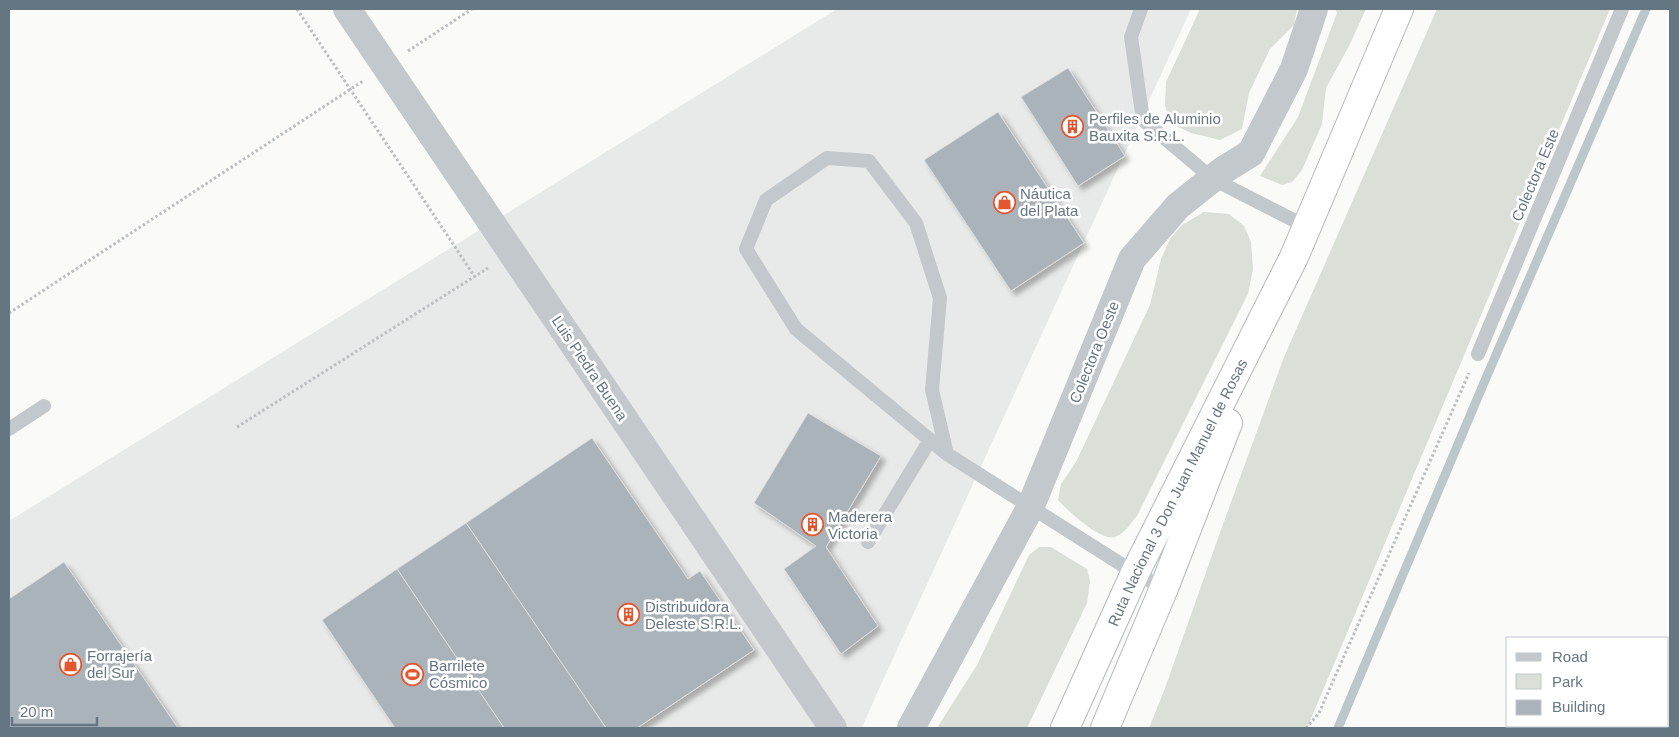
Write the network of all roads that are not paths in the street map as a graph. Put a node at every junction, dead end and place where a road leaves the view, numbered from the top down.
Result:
1 (347, 9) edge
2 (1141, 9) edge
3 (1314, 9) edge
4 (1399, 9) edge
5 (1622, 9) edge
6 (1213, 178) junction
7 (1308, 227) junction
8 (1294, 257) junction
9 (1478, 354) road end
10 (44, 406) dead end
11 (9, 429) edge
12 (930, 440) junction
13 (947, 454) junction
14 (1030, 508) junction
15 (868, 542) dead end
16 (1135, 573) junction
17 (1164, 588) junction
18 (833, 728) edge
19 (911, 728) edge
20 (1065, 728) edge
21 (1105, 728) edge

1 - 18 street, Luis Piedra Buena
2 - 6 lane
3 - 6 street, Colectora Oeste
4 - 7 highway, Ruta Nacional 3 Don Juan Manuel de Rosas
5 - 9 lane, Colectora Este
6 - 7 lane
6 - 14 street, Colectora Oeste
7 - 8 highway, Ruta Nacional 3 Don Juan Manuel de Rosas
8 - 16 highway, Ruta Nacional 3 Don Juan Manuel de Rosas
8 - 17 highway, Ruta Nacional 3 Don Juan Manuel de Rosas
10 - 11 lane
12 - 13 lane
12 - 13 lane
12 - 15 lane
13 - 14 lane
14 - 16 lane
14 - 19 street, Colectora Oeste
16 - 17 lane
16 - 20 highway, Ruta Nacional 3 Don Juan Manuel de Rosas
17 - 21 highway, Ruta Nacional 3 Don Juan Manuel de Rosas

